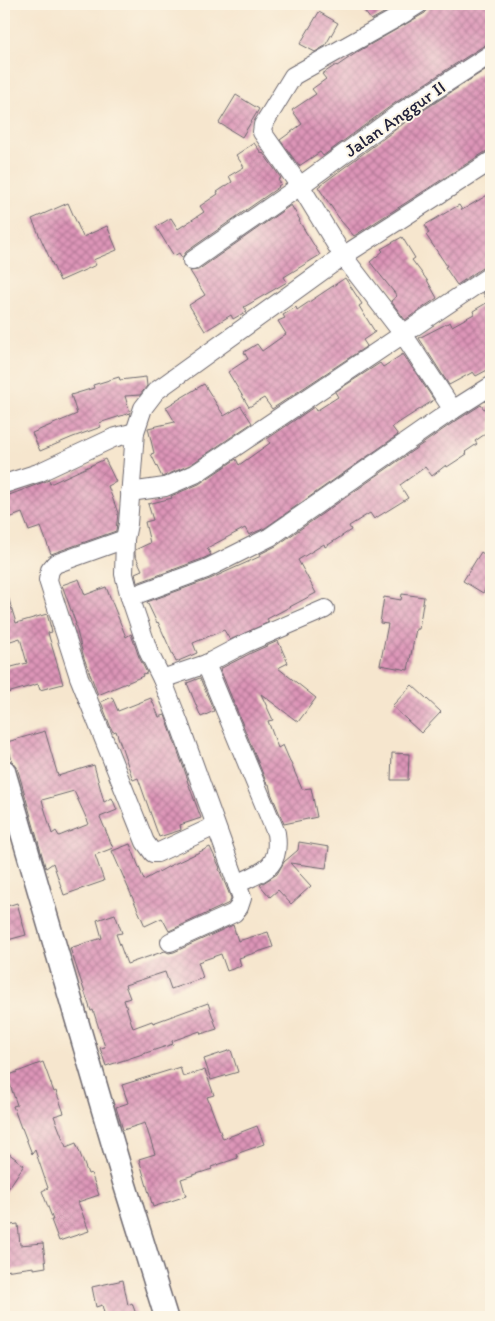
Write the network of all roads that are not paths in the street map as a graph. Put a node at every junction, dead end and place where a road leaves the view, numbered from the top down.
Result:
1 (419, 4) edge
2 (491, 54) edge
3 (491, 162) edge
4 (300, 186) junction
5 (343, 256) junction
6 (192, 261) dead end
7 (491, 275) edge
8 (403, 334) junction
9 (491, 386) edge
10 (453, 410) junction
11 (135, 432) junction
12 (4, 484) edge
13 (130, 492) junction
14 (125, 539) junction
15 (130, 597) junction
16 (325, 609) dead end
17 (206, 664) junction
18 (162, 679) junction
19 (4, 771) edge
20 (215, 826) junction
21 (243, 882) junction
22 (170, 942) dead end
23 (164, 1310) edge

1 - 4 street
2 - 4 street, Jalan Anggur II
3 - 5 street
4 - 5 street
4 - 6 street, Jalan Anggur II
5 - 8 street
5 - 11 street
7 - 8 street
8 - 10 street
8 - 13 street
9 - 10 street
10 - 15 street
11 - 12 street
11 - 13 street
13 - 14 street
14 - 15 street
14 - 20 street
15 - 18 street
16 - 17 street
17 - 18 street
17 - 21 street
18 - 20 street
19 - 23 street
20 - 21 street
21 - 22 street

